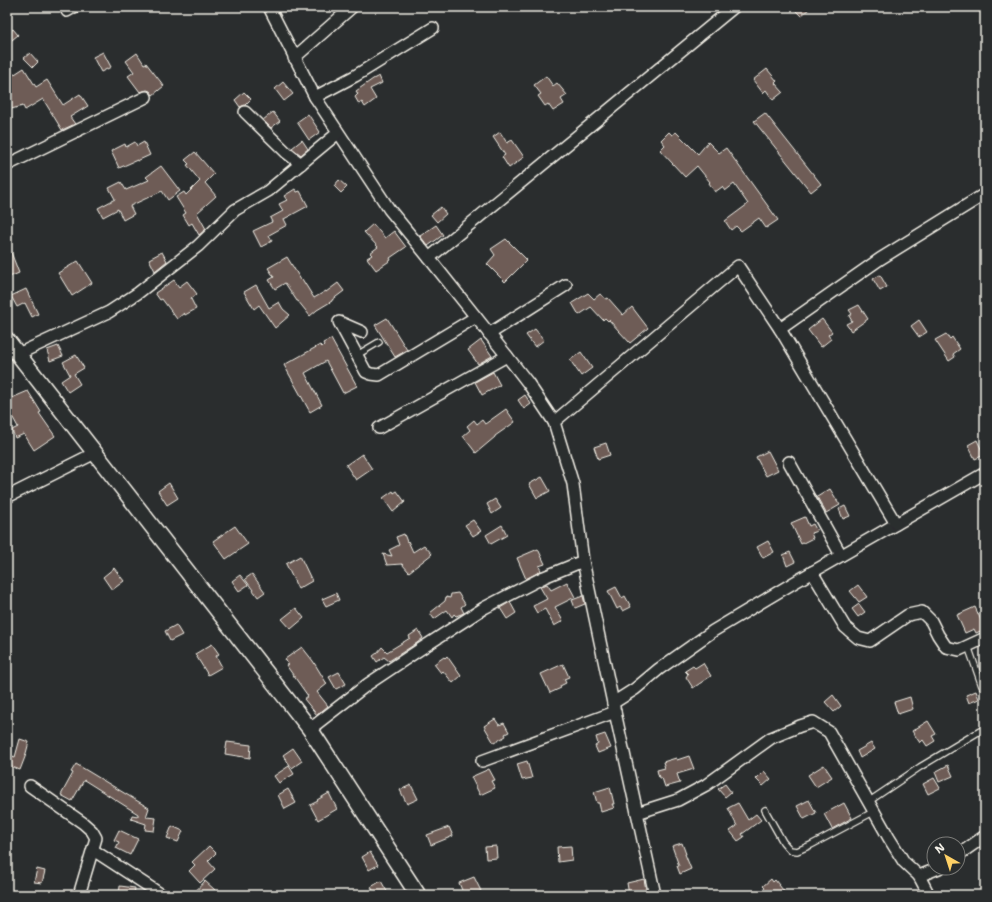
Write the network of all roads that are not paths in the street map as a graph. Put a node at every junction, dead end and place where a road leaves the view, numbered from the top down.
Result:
1 (269, 7) edge
2 (352, 7) edge
3 (734, 7) edge
4 (433, 28) dead end
5 (294, 58) junction
6 (146, 97) dead end
7 (315, 97) junction
8 (245, 112) dead end
9 (338, 133) junction
10 (301, 164) junction
11 (7, 165) edge
12 (985, 194) edge
13 (429, 258) junction
14 (566, 285) dead end
15 (476, 317) junction
16 (780, 329) junction
17 (362, 332) dead end
18 (489, 334) junction
19 (7, 340) edge
20 (379, 342) dead end
21 (18, 354) junction
22 (357, 355) junction
23 (508, 356) junction
24 (554, 422) junction
25 (379, 428) dead end
26 (95, 453) junction
27 (790, 462) dead end
28 (985, 472) edge
29 (7, 497) edge
30 (896, 524) junction
31 (841, 555) junction
32 (583, 561) junction
33 (812, 572) junction
34 (985, 638) edge
35 (968, 646) junction
36 (982, 686) dead end
37 (614, 707) junction
38 (310, 729) junction
39 (980, 731) dead end
40 (482, 761) dead end
41 (30, 786) dead end
42 (868, 802) junction
43 (765, 810) dead end
44 (874, 812) junction
45 (637, 813) junction
46 (985, 836) edge
47 (966, 849) edge
48 (93, 850) junction
49 (926, 873) edge
50 (919, 876) junction
51 (79, 895) edge
52 (162, 895) edge
53 (418, 895) edge
54 (655, 895) edge
55 (929, 895) edge

1 - 5 street
2 - 5 street
3 - 13 street
4 - 7 street
5 - 7 street
6 - 11 street
7 - 9 street
8 - 10 street
9 - 10 street
9 - 13 street
10 - 21 street
12 - 16 street
13 - 15 street
14 - 18 street
15 - 18 street
15 - 22 street
16 - 24 street
16 - 30 street
17 - 22 street
18 - 23 street
19 - 21 street
20 - 22 lane
21 - 26 street
23 - 24 street
23 - 25 street
24 - 32 street
26 - 29 street
26 - 38 street
27 - 31 street
28 - 30 street
30 - 31 street
31 - 33 street
32 - 37 street
32 - 38 street
33 - 35 street
33 - 37 street
34 - 35 street
35 - 36 lane
37 - 40 street
37 - 45 street
38 - 53 street
39 - 42 lane
41 - 48 street
42 - 44 street
42 - 45 street
43 - 44 lane
44 - 50 street
45 - 54 street
46 - 47 street
48 - 51 street
48 - 52 street
49 - 50 street
50 - 55 street

